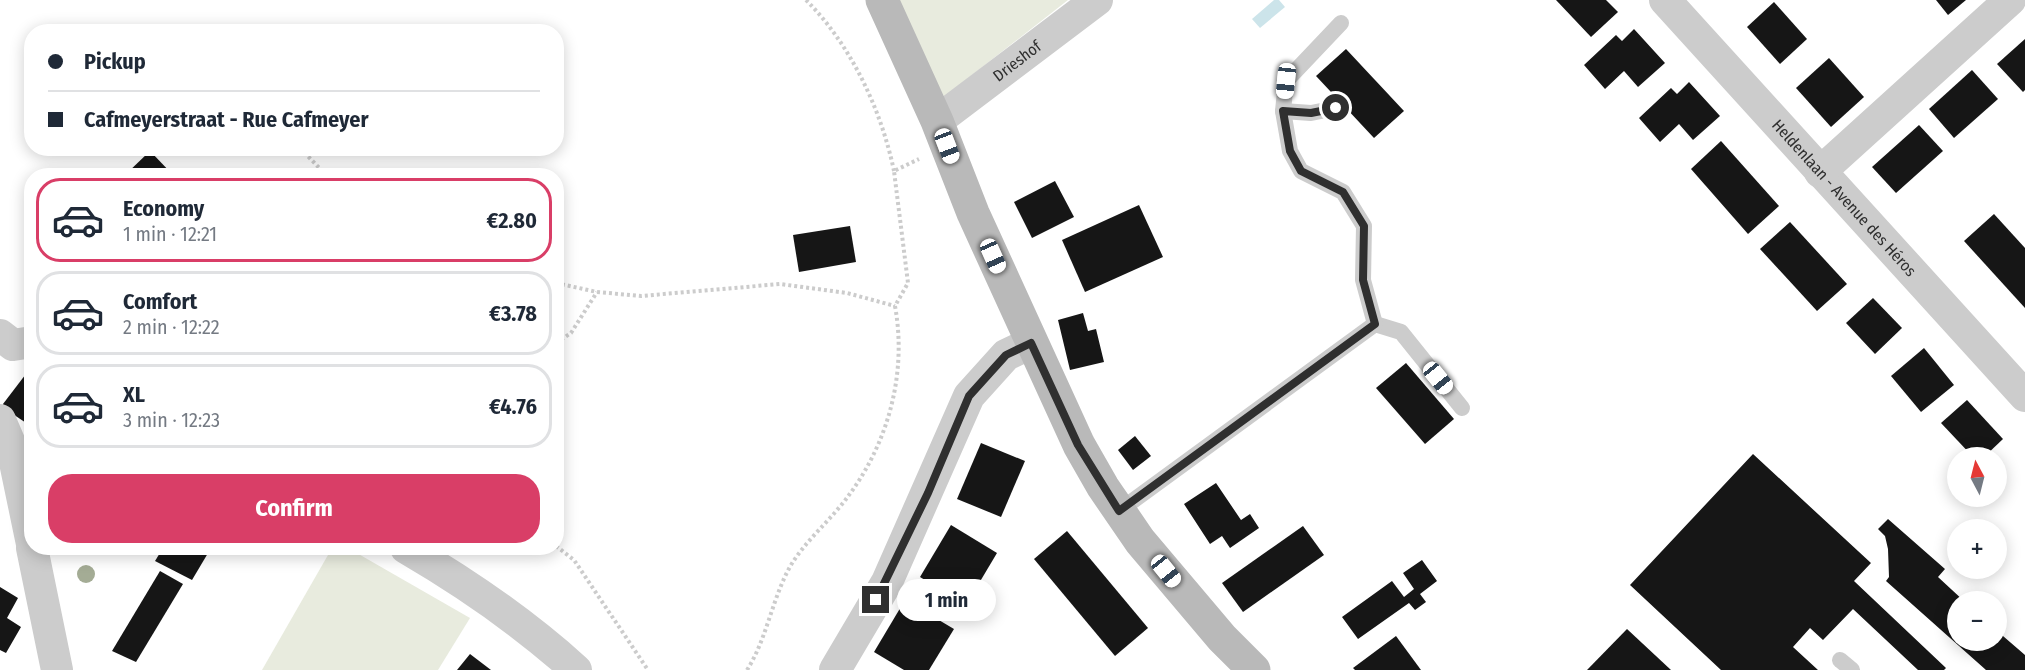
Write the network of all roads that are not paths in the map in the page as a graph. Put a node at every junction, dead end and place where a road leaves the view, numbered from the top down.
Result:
1 (882, 0) edge
2 (1097, 0) edge
3 (1665, 0) edge
4 (2010, 0) edge
5 (1341, 23) dead end
6 (1336, 108) dead end
7 (1283, 111) junction
8 (942, 134) junction
9 (1820, 172) junction
10 (1375, 324) junction
11 (1031, 343) junction
12 (2025, 396) edge
13 (1462, 408) dead end
14 (0, 420) edge
15 (24, 507) edge
16 (1119, 511) junction
17 (34, 555) edge
18 (418, 555) edge
19 (57, 670) edge
20 (576, 670) edge
21 (835, 670) edge
22 (1254, 670) edge

1 - 8 street
2 - 8 street, Drieshof
3 - 9 street, Heldenlaan - Avenue des Héros
4 - 9 street
5 - 7 lane
6 - 7 lane
7 - 10 lane
8 - 11 street
9 - 12 street, Heldenlaan - Avenue des Héros
10 - 13 lane
10 - 16 lane
11 - 16 street
11 - 21 street
14 - 15 street
16 - 22 street
17 - 19 street
18 - 20 street

